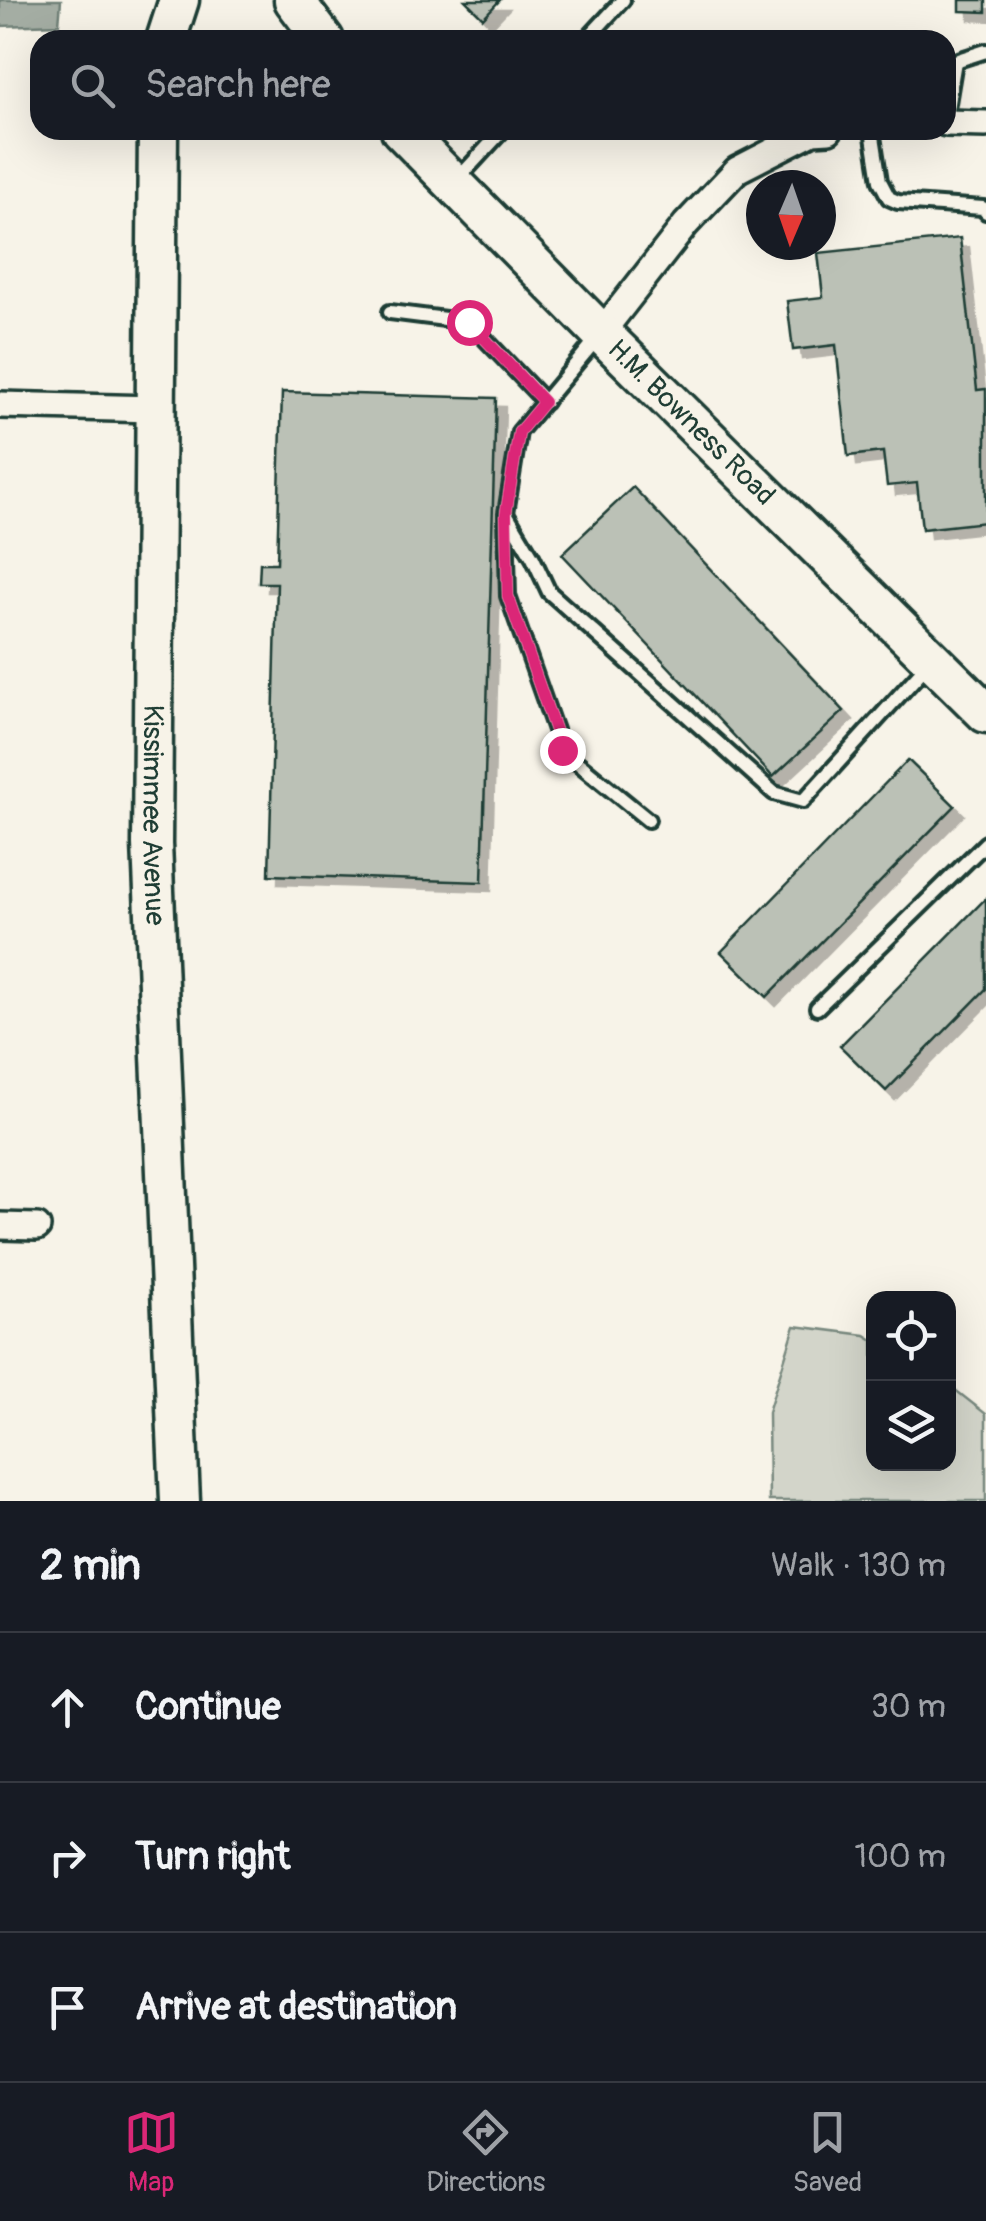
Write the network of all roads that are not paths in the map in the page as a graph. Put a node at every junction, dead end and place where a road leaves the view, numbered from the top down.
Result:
1 (158, 0) edge
2 (179, 0) edge
3 (294, 0) edge
4 (624, 0) edge
5 (161, 30) edge
6 (166, 30) edge
7 (316, 30) edge
8 (596, 30) edge
9 (986, 51) edge
10 (956, 61) edge
11 (956, 123) edge
12 (986, 124) edge
13 (158, 140) edge
14 (410, 140) edge
15 (494, 140) edge
16 (795, 140) edge
17 (874, 140) edge
18 (454, 184) junction
19 (986, 212) edge
20 (390, 312) dead end
21 (601, 334) junction
22 (544, 402) junction
23 (0, 405) edge
24 (154, 409) junction
25 (506, 513) junction
26 (932, 660) junction
27 (986, 712) edge
28 (648, 820) dead end
29 (986, 843) edge
30 (817, 1008) dead end
31 (0, 1226) edge
32 (37, 1227) dead end
33 (180, 1501) edge

1 - 5 street
2 - 6 street
3 - 7 street
4 - 8 lane
9 - 10 lane
11 - 12 street
13 - 24 street, Kissimmee Avenue
14 - 18 street, H.M. Bowness Road
15 - 18 lane
16 - 21 street
17 - 19 lane
18 - 21 street, H.M. Bowness Road
20 - 22 lane
21 - 22 lane
21 - 26 street, H.M. Bowness Road
22 - 25 lane
23 - 24 street
24 - 33 street, Kissimmee Avenue
25 - 26 lane
25 - 28 lane
26 - 27 street, H.M. Bowness Road
29 - 30 lane
31 - 32 street

